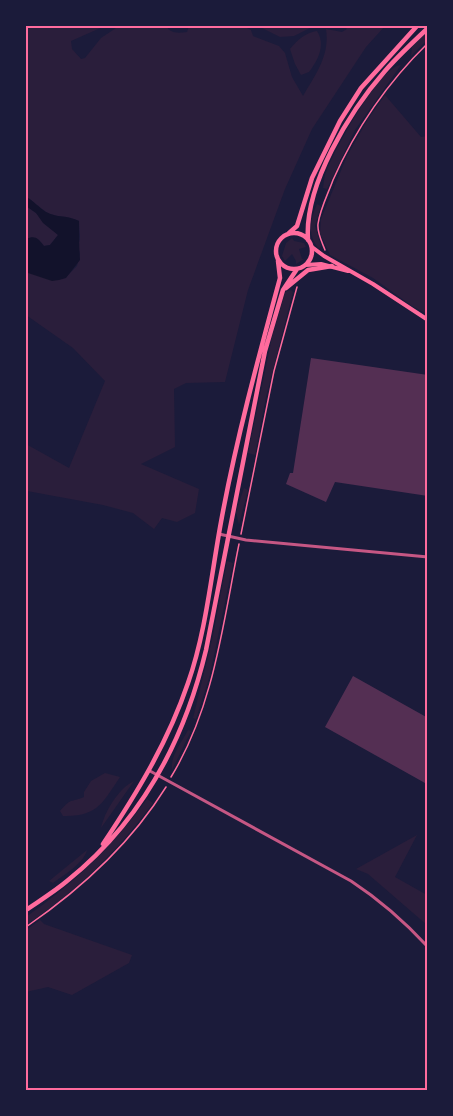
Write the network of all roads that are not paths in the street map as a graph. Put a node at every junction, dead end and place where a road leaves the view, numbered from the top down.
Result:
1 (417, 26) edge
2 (428, 28) edge
3 (289, 233) junction
4 (308, 240) junction
5 (312, 247) junction
6 (278, 261) junction
7 (306, 265) junction
8 (332, 266) junction
9 (297, 269) junction
10 (357, 274) junction
11 (283, 290) junction
12 (428, 320) edge
13 (219, 534) junction
14 (229, 536) junction
15 (428, 557) edge
16 (150, 771) junction
17 (159, 775) junction
18 (96, 854) junction
19 (26, 910) edge
20 (428, 947) edge

1 - 3 main road
2 - 4 main road
3 - 4 main road
3 - 6 main road
4 - 5 main road
5 - 7 main road
5 - 10 main road
6 - 9 main road
6 - 13 main road
7 - 8 main road
7 - 9 main road
8 - 10 main road
8 - 11 main road
9 - 11 main road
10 - 12 main road
11 - 14 main road
13 - 14 street
13 - 16 main road
14 - 15 street
14 - 17 main road
16 - 17 street
16 - 18 main road
17 - 18 main road
17 - 20 street
18 - 19 main road

